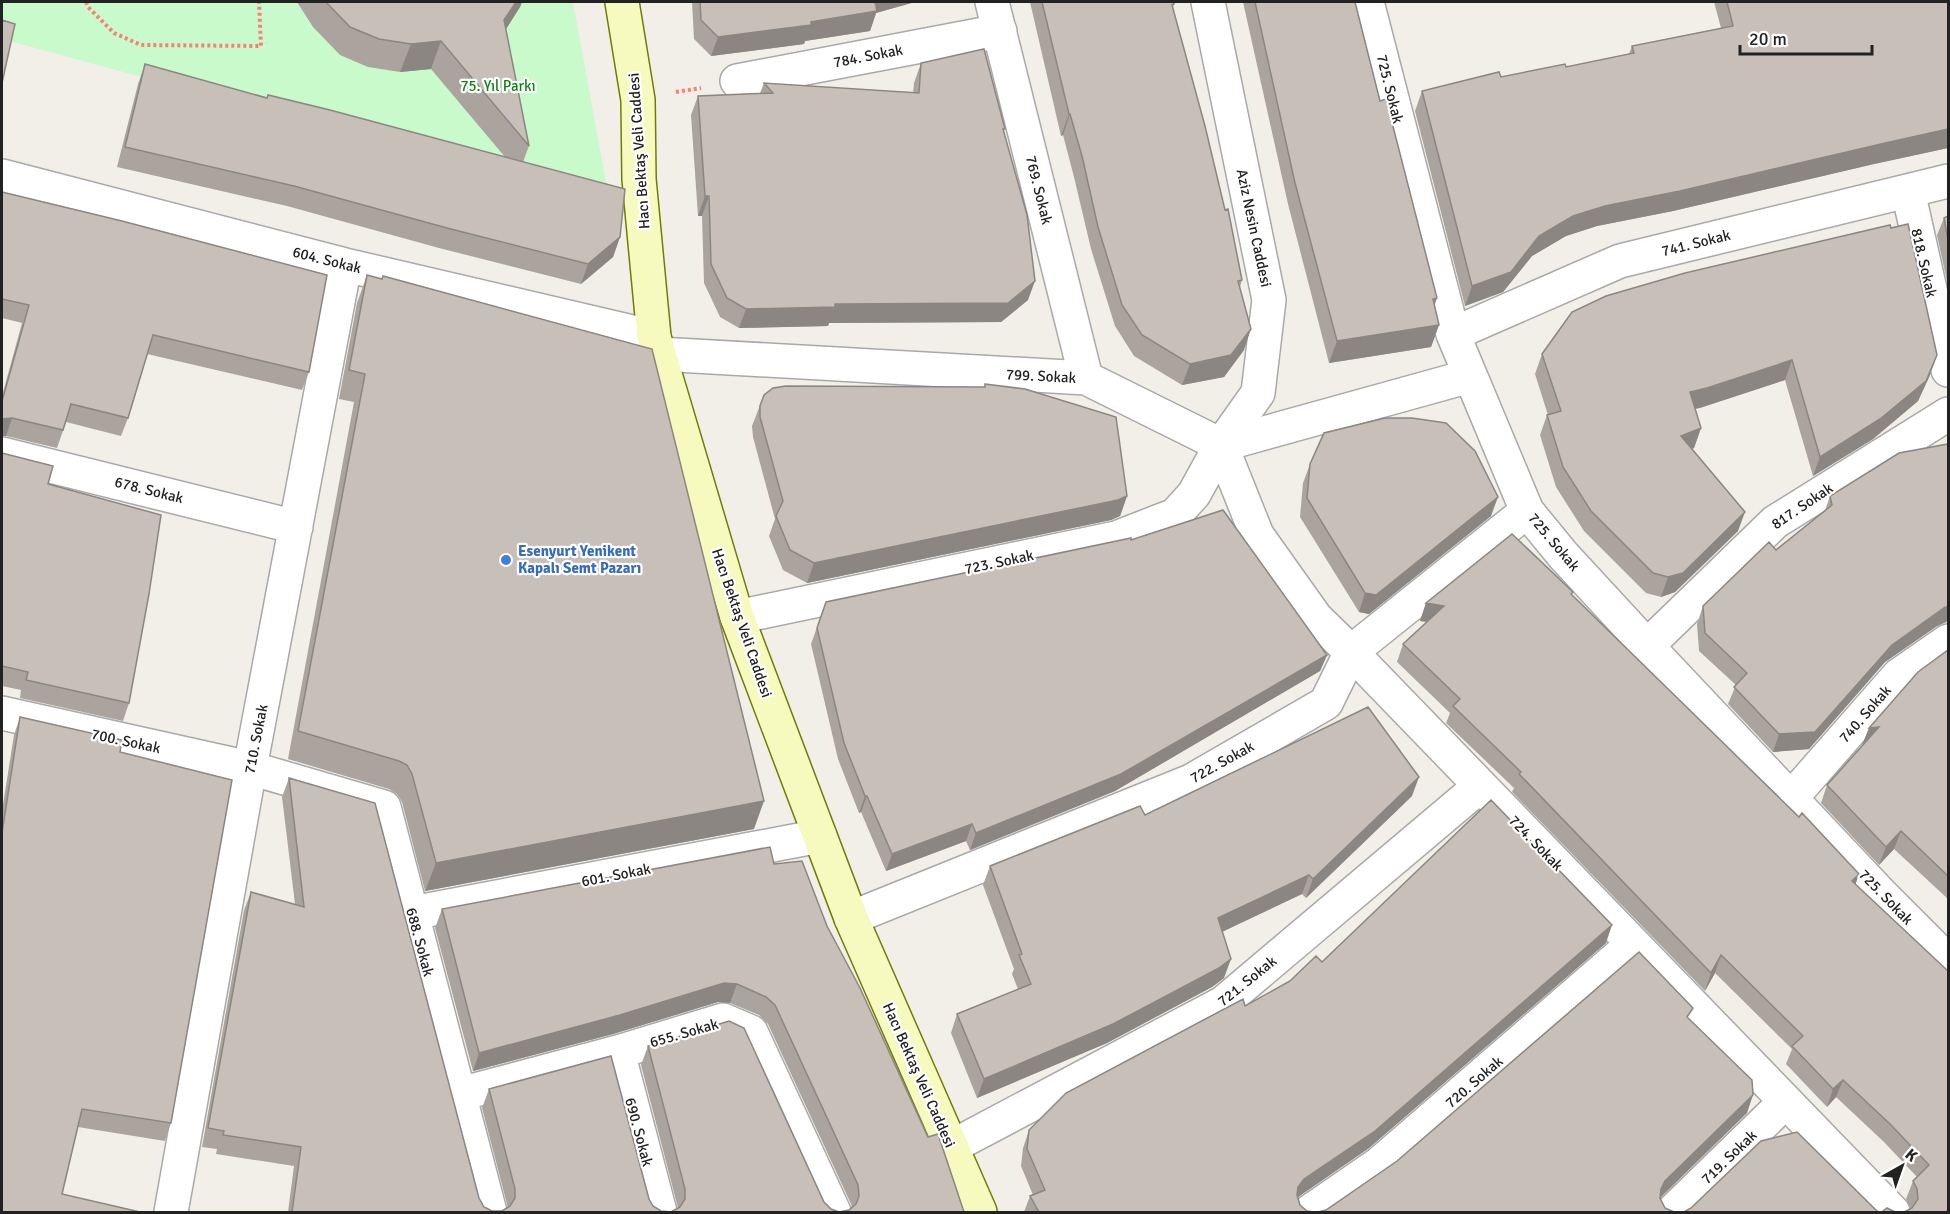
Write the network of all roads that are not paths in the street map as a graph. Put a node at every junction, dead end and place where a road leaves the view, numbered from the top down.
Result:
1 (622, 2) edge
2 (1208, 2) edge
3 (1367, 2) edge
4 (996, 16) edge
5 (737, 81) road end
6 (2, 176) edge
7 (1948, 181) edge
8 (1908, 191) junction
9 (345, 265) junction
10 (1453, 334) junction
11 (657, 345) junction
12 (1948, 370) edge
13 (1470, 376) junction
14 (1086, 378) junction
15 (1948, 414) edge
16 (1221, 445) junction
17 (2, 454) edge
18 (1527, 511) junction
19 (296, 527) junction
20 (736, 616) junction
21 (1948, 641) edge
22 (1647, 646) junction
23 (1351, 652) junction
24 (2, 714) edge
25 (250, 768) junction
26 (1480, 786) junction
27 (1792, 797) junction
28 (820, 836) junction
29 (412, 913) junction
30 (851, 918) junction
31 (1633, 944) junction
32 (1948, 961) edge
33 (618, 1052) junction
34 (460, 1094) junction
35 (1785, 1102) junction
36 (951, 1147) junction
37 (171, 1212) edge
38 (490, 1212) edge
39 (660, 1212) edge
40 (834, 1212) edge
41 (980, 1212) edge
42 (1309, 1212) edge
43 (1672, 1212) edge
44 (1893, 1212) edge

1 - 11 main road, Hacı Bektaş Veli Caddesi
2 - 16 street, Aziz Nesin Caddesi
3 - 10 street, 725. Sokak
4 - 5 street, 784. Sokak
4 - 14 street, 769. Sokak
6 - 9 street, 604. Sokak
7 - 8 street, 741. Sokak
8 - 10 street, 741. Sokak
8 - 12 street, 818. Sokak
9 - 11 street, 604. Sokak
9 - 19 street, 710. Sokak
10 - 13 street, 725. Sokak
11 - 14 street, 799. Sokak
11 - 20 main road, Hacı Bektaş Veli Caddesi
13 - 16 street
13 - 18 street, 725. Sokak
14 - 16 street, 799. Sokak
15 - 22 street, 817. Sokak
16 - 20 street, 723. Sokak
16 - 23 street, 724. Sokak
17 - 19 street, 678. Sokak
18 - 22 street, 725. Sokak
18 - 23 street, 722. Sokak
19 - 25 street, 710. Sokak
20 - 28 main road, Hacı Bektaş Veli Caddesi
21 - 27 street, 740. Sokak
22 - 27 street, 725. Sokak
23 - 26 street, 724. Sokak
23 - 30 street, 722. Sokak
24 - 25 street, 700. Sokak
25 - 29 street, 688. Sokak
25 - 37 street, 710. Sokak
26 - 31 street, 724. Sokak
26 - 36 street, 721. Sokak
27 - 32 street, 725. Sokak
28 - 29 street, 601. Sokak
28 - 30 main road, Hacı Bektaş Veli Caddesi
29 - 34 street, 688. Sokak
30 - 36 main road, Hacı Bektaş Veli Caddesi
31 - 35 street, 724. Sokak
31 - 42 street, 720. Sokak
33 - 34 street, 655. Sokak
33 - 39 street, 690. Sokak
33 - 40 street, 655. Sokak
34 - 38 street, 688. Sokak
35 - 43 street, 719. Sokak
35 - 44 street, 724. Sokak
36 - 41 main road, Hacı Bektaş Veli Caddesi

